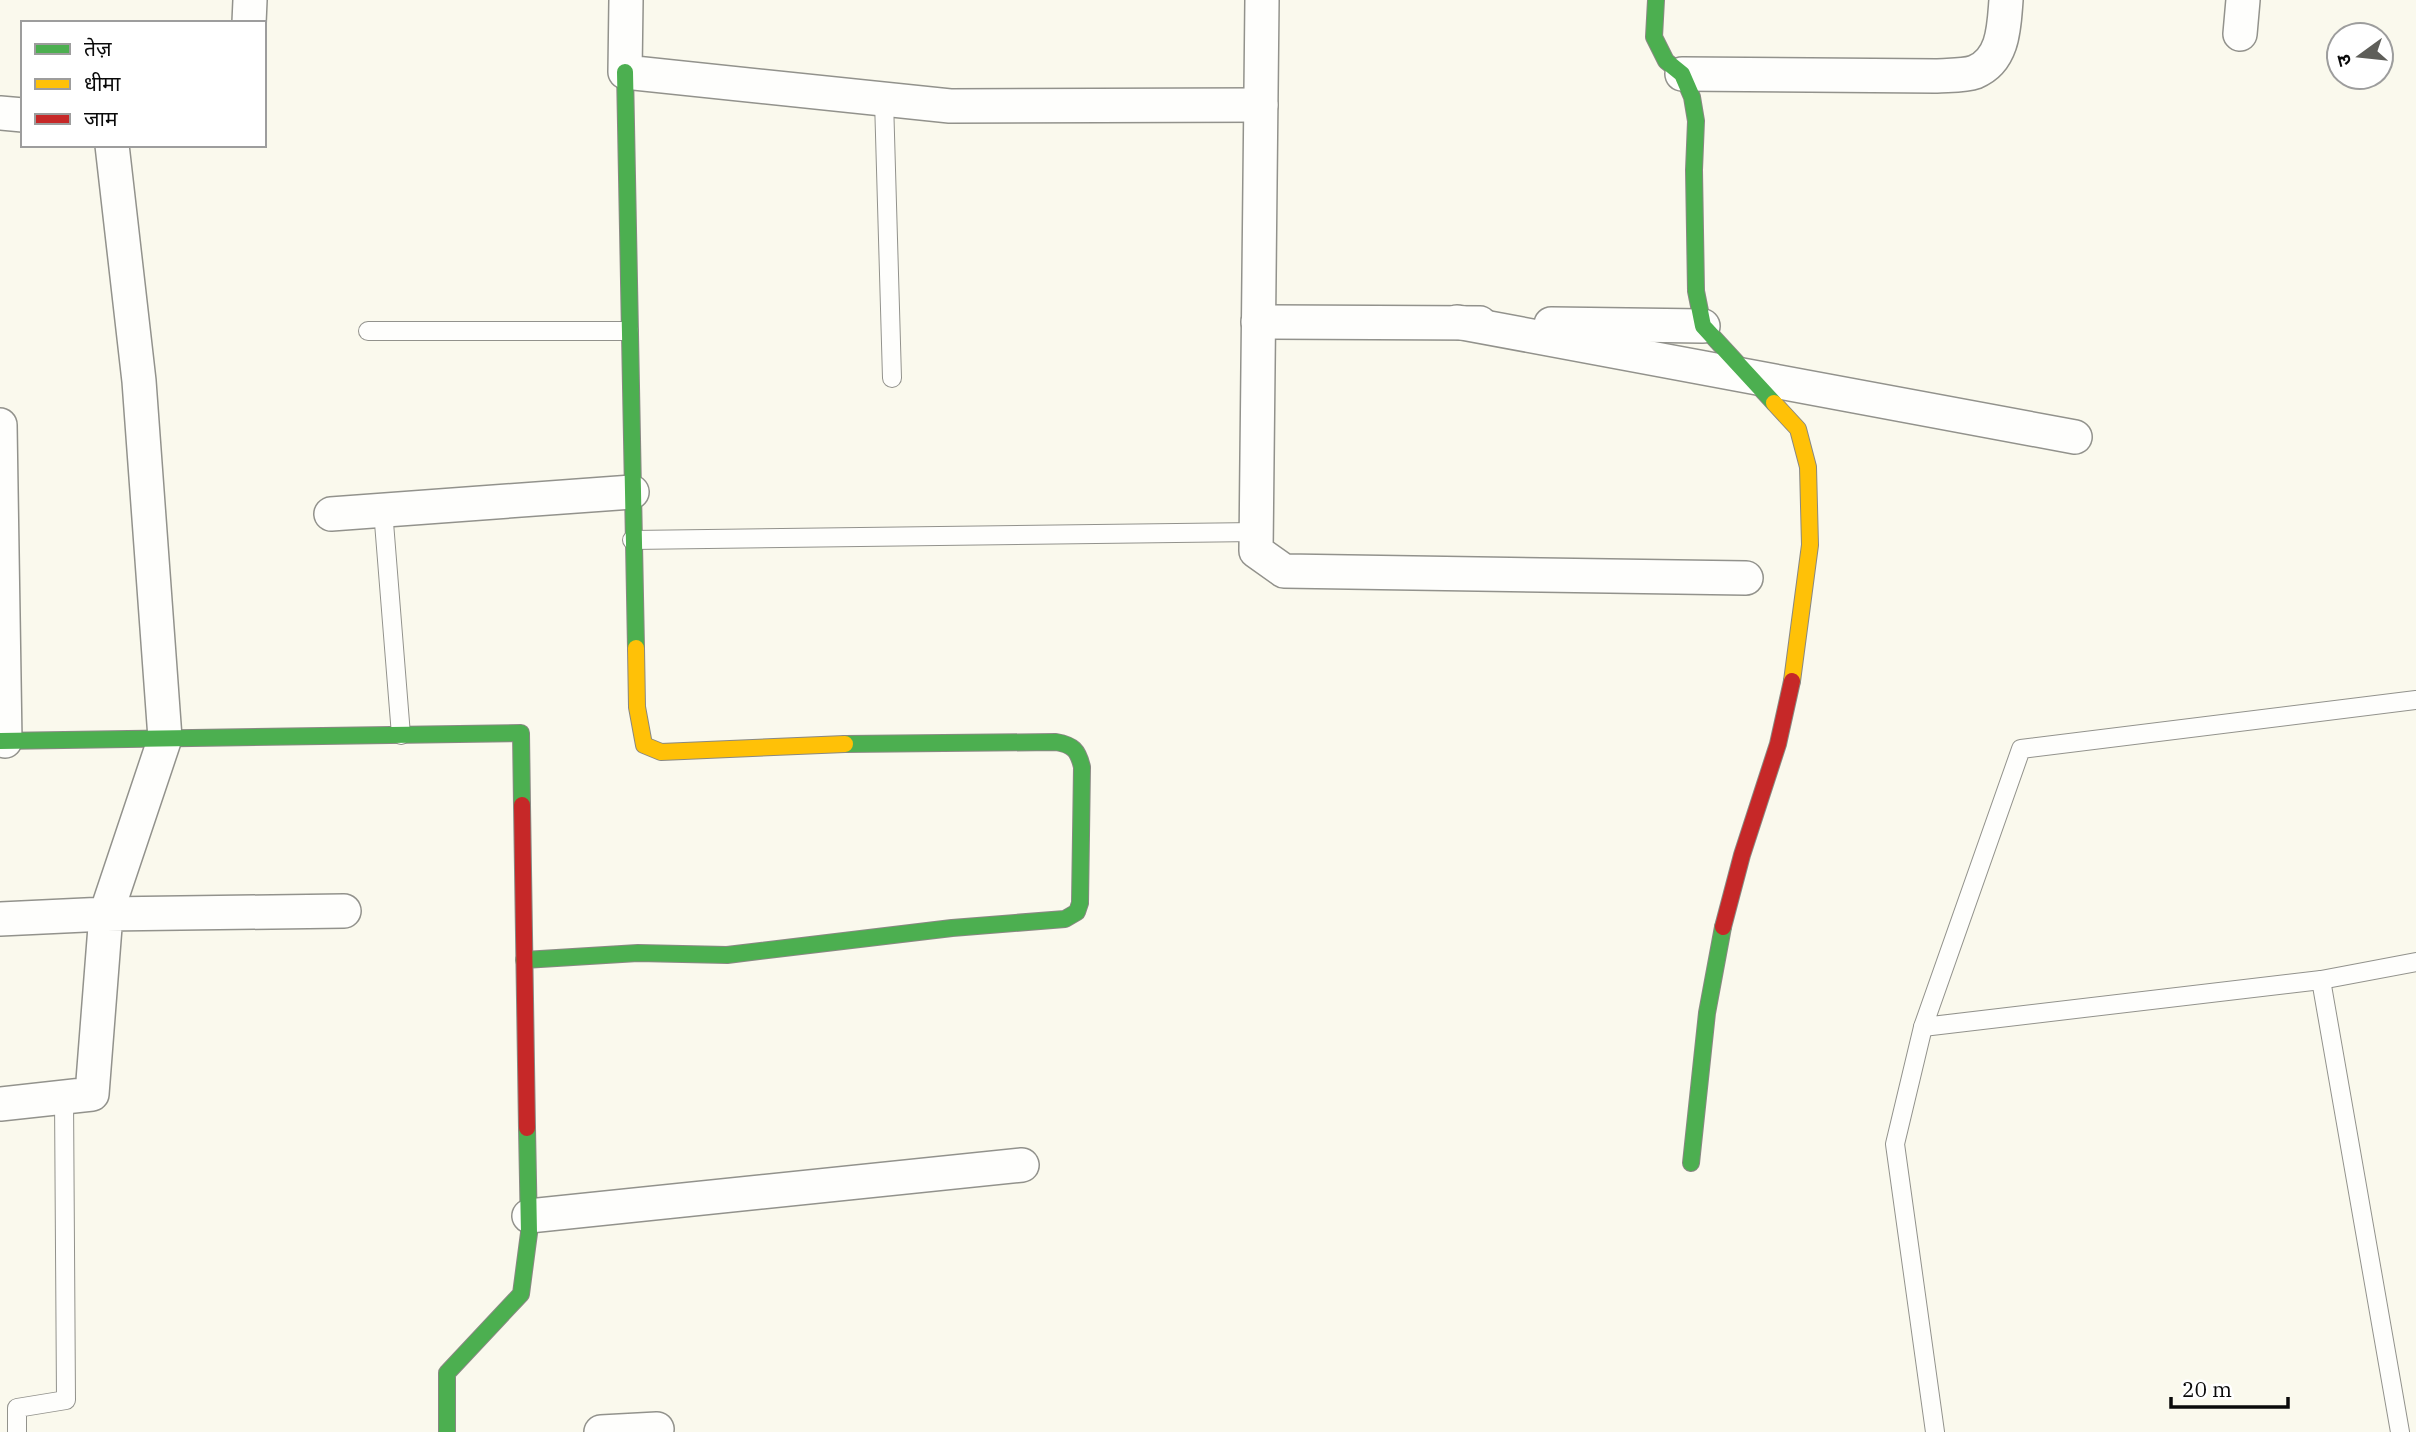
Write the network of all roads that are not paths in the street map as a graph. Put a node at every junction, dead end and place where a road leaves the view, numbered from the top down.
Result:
1 (250, 0) edge
2 (626, 0) edge
3 (1262, 0) edge
4 (1656, 0) edge
5 (2006, 0) edge
6 (2243, 0) edge
7 (249, 21) edge
8 (2240, 33) dead end
9 (625, 72) junction
10 (1682, 74) junction
11 (884, 100) junction
12 (1261, 105) junction
13 (0, 113) edge
14 (21, 115) edge
15 (112, 147) edge
16 (1258, 322) junction
17 (1457, 322) junction
18 (1703, 326) junction
19 (368, 331) dead end
20 (629, 331) junction
21 (1748, 376) junction
22 (892, 378) dead end
23 (0, 425) edge
24 (2075, 437) dead end
25 (632, 492) junction
26 (383, 510) junction
27 (331, 514) dead end
28 (1256, 532) junction
29 (632, 540) junction
30 (1746, 578) dead end
31 (2, 602) edge
32 (2416, 700) edge
33 (401, 735) junction
34 (165, 738) junction
35 (3, 741) edge
36 (344, 911) dead end
37 (106, 914) junction
38 (0, 919) edge
39 (524, 960) junction
40 (2416, 962) edge
41 (2321, 980) junction
42 (1923, 1027) junction
43 (64, 1097) junction
44 (0, 1104) edge
45 (1691, 1163) dead end
46 (1022, 1165) dead end
47 (529, 1216) junction
48 (657, 1429) dead end
49 (17, 1432) edge
50 (447, 1432) edge
51 (601, 1432) edge
52 (1935, 1432) edge
53 (2400, 1432) edge

1 - 7 street
2 - 9 street
3 - 12 street
4 - 10 street
5 - 10 street
6 - 8 street
9 - 11 street
9 - 20 street
10 - 18 street
11 - 12 street
11 - 22 lane
12 - 16 street
13 - 14 street
15 - 34 street
16 - 17 street
16 - 28 street
17 - 18 street
17 - 21 street
18 - 21 street
19 - 20 lane
20 - 25 street
21 - 24 street
21 - 45 street
23 - 31 street
25 - 26 street
25 - 29 street
26 - 27 street
26 - 33 lane
28 - 29 lane
28 - 30 street
29 - 39 street
31 - 35 street
32 - 42 lane
33 - 34 street
33 - 39 street
34 - 35 street
34 - 37 street
36 - 37 street
37 - 38 street
37 - 43 street
39 - 47 street
40 - 41 lane
41 - 42 lane
41 - 53 lane
42 - 52 lane
43 - 44 street
43 - 49 lane
46 - 47 street
47 - 50 street
48 - 51 street

